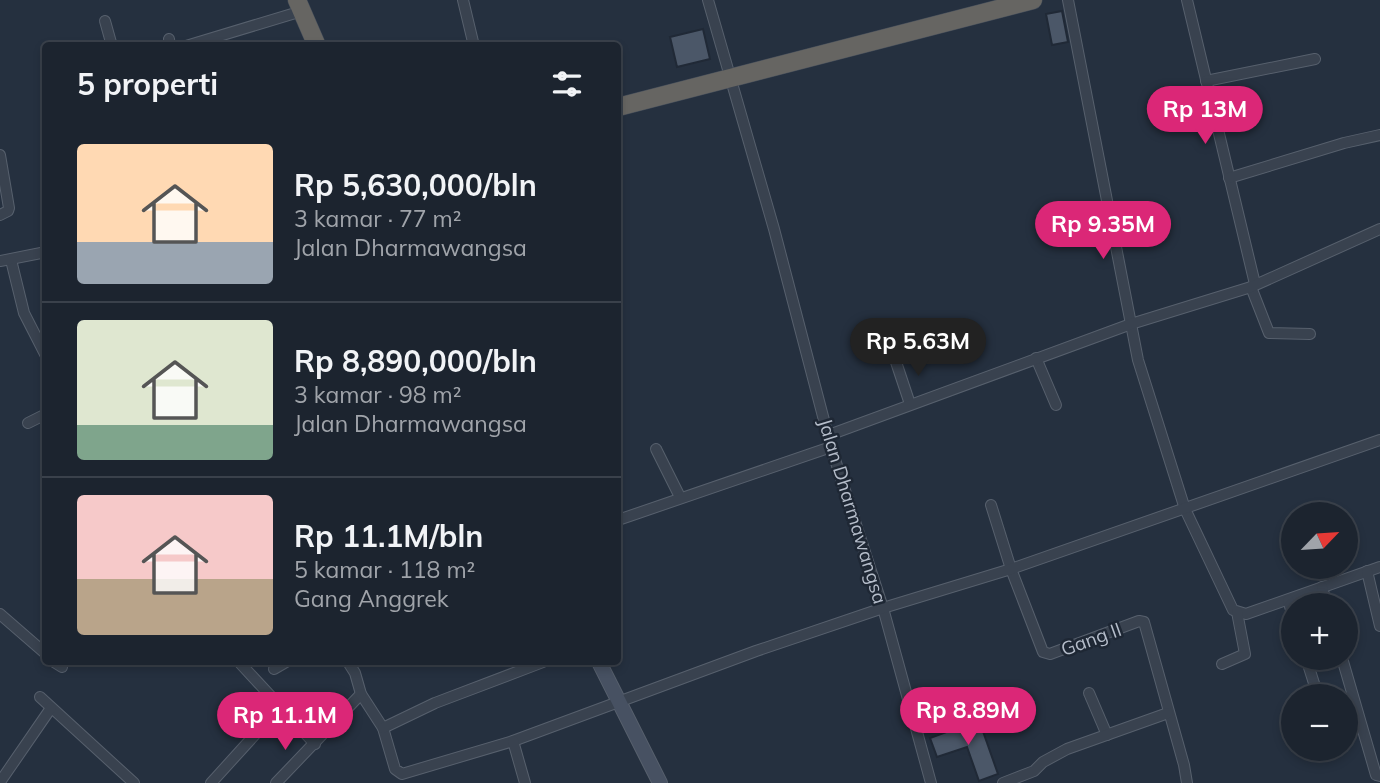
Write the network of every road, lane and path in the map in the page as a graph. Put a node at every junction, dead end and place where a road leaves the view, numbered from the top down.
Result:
1 (463, 0) edge
2 (708, 0) edge
3 (1033, 0) edge
4 (1068, 0) edge
5 (1188, 0) edge
6 (300, 6) edge
7 (105, 21) dead end
8 (110, 42) edge
9 (197, 42) edge
10 (315, 42) edge
11 (473, 42) edge
12 (1315, 59) dead end
13 (730, 78) junction
14 (1206, 81) junction
15 (621, 106) edge
16 (1380, 135) edge
17 (0, 155) edge
18 (1229, 178) junction
19 (0, 215) edge
20 (1380, 229) edge
21 (42, 253) edge
22 (6, 260) edge
23 (1253, 286) junction
24 (1131, 324) junction
25 (1310, 334) dead end
26 (42, 348) edge
27 (1036, 358) junction
28 (896, 362) dead end
29 (910, 404) junction
30 (1056, 405) dead end
31 (42, 416) edge
32 (28, 423) dead end
33 (1380, 440) edge
34 (830, 441) junction
35 (656, 449) dead end
36 (680, 497) junction
37 (991, 505) dead end
38 (1185, 509) junction
39 (621, 519) edge
40 (1380, 567) edge
41 (1011, 569) junction
42 (1367, 571) junction
43 (1322, 587) junction
44 (1306, 593) edge
45 (1324, 593) edge
46 (1281, 602) edge
47 (883, 608) junction
48 (1237, 612) junction
49 (0, 614) edge
50 (1380, 626) edge
51 (42, 651) edge
52 (1222, 664) dead end
53 (242, 665) edge
54 (281, 665) edge
55 (350, 665) edge
56 (535, 665) edge
57 (600, 665) edge
58 (274, 669) dead end
59 (1345, 670) edge
60 (1089, 693) dead end
61 (361, 694) junction
62 (40, 697) dead end
63 (618, 701) junction
64 (281, 706) junction
65 (51, 708) junction
66 (1168, 713) junction
67 (383, 728) junction
68 (1107, 735) junction
69 (513, 741) junction
70 (315, 744) junction
71 (1380, 776) edge
72 (0, 782) edge
73 (134, 783) edge
74 (211, 783) edge
75 (276, 783) edge
76 (525, 783) edge
77 (660, 783) edge
78 (931, 783) edge
79 (1003, 783) edge
80 (1187, 783) edge

1 - 11 street
2 - 13 street, Jalan Dharmawangsa
3 - 13 highway
4 - 24 street
5 - 14 street
6 - 9 street
6 - 10 highway
7 - 8 street
12 - 14 street
13 - 15 highway
13 - 34 street, Jalan Dharmawangsa
14 - 18 street
16 - 18 street
17 - 19 street
18 - 23 street
20 - 23 street
21 - 22 street
22 - 26 street
23 - 24 street
23 - 25 street
24 - 27 street
24 - 38 street
27 - 29 street
27 - 30 street
28 - 29 street
29 - 34 street
31 - 32 street
33 - 38 street
34 - 36 street
34 - 47 street, Jalan Dharmawangsa
35 - 36 street
36 - 39 street
37 - 41 street
38 - 41 street
38 - 48 street
40 - 42 street
41 - 47 street
41 - 66 street, Gang II
42 - 43 street
42 - 50 street
43 - 44 street
43 - 45 street
46 - 48 street
47 - 63 street
47 - 78 street, Jalan Dharmawangsa
48 - 52 street
49 - 51 street
53 - 64 street
54 - 58 street
55 - 61 street
56 - 67 street
57 - 63 main road
59 - 71 street
60 - 68 street
61 - 67 street
61 - 70 street
62 - 65 street
63 - 69 street
63 - 77 main road
64 - 70 street
64 - 74 street
65 - 72 street
65 - 73 street
66 - 68 street
66 - 80 street, Gang II
67 - 69 street
68 - 79 street
69 - 76 street
70 - 75 street

